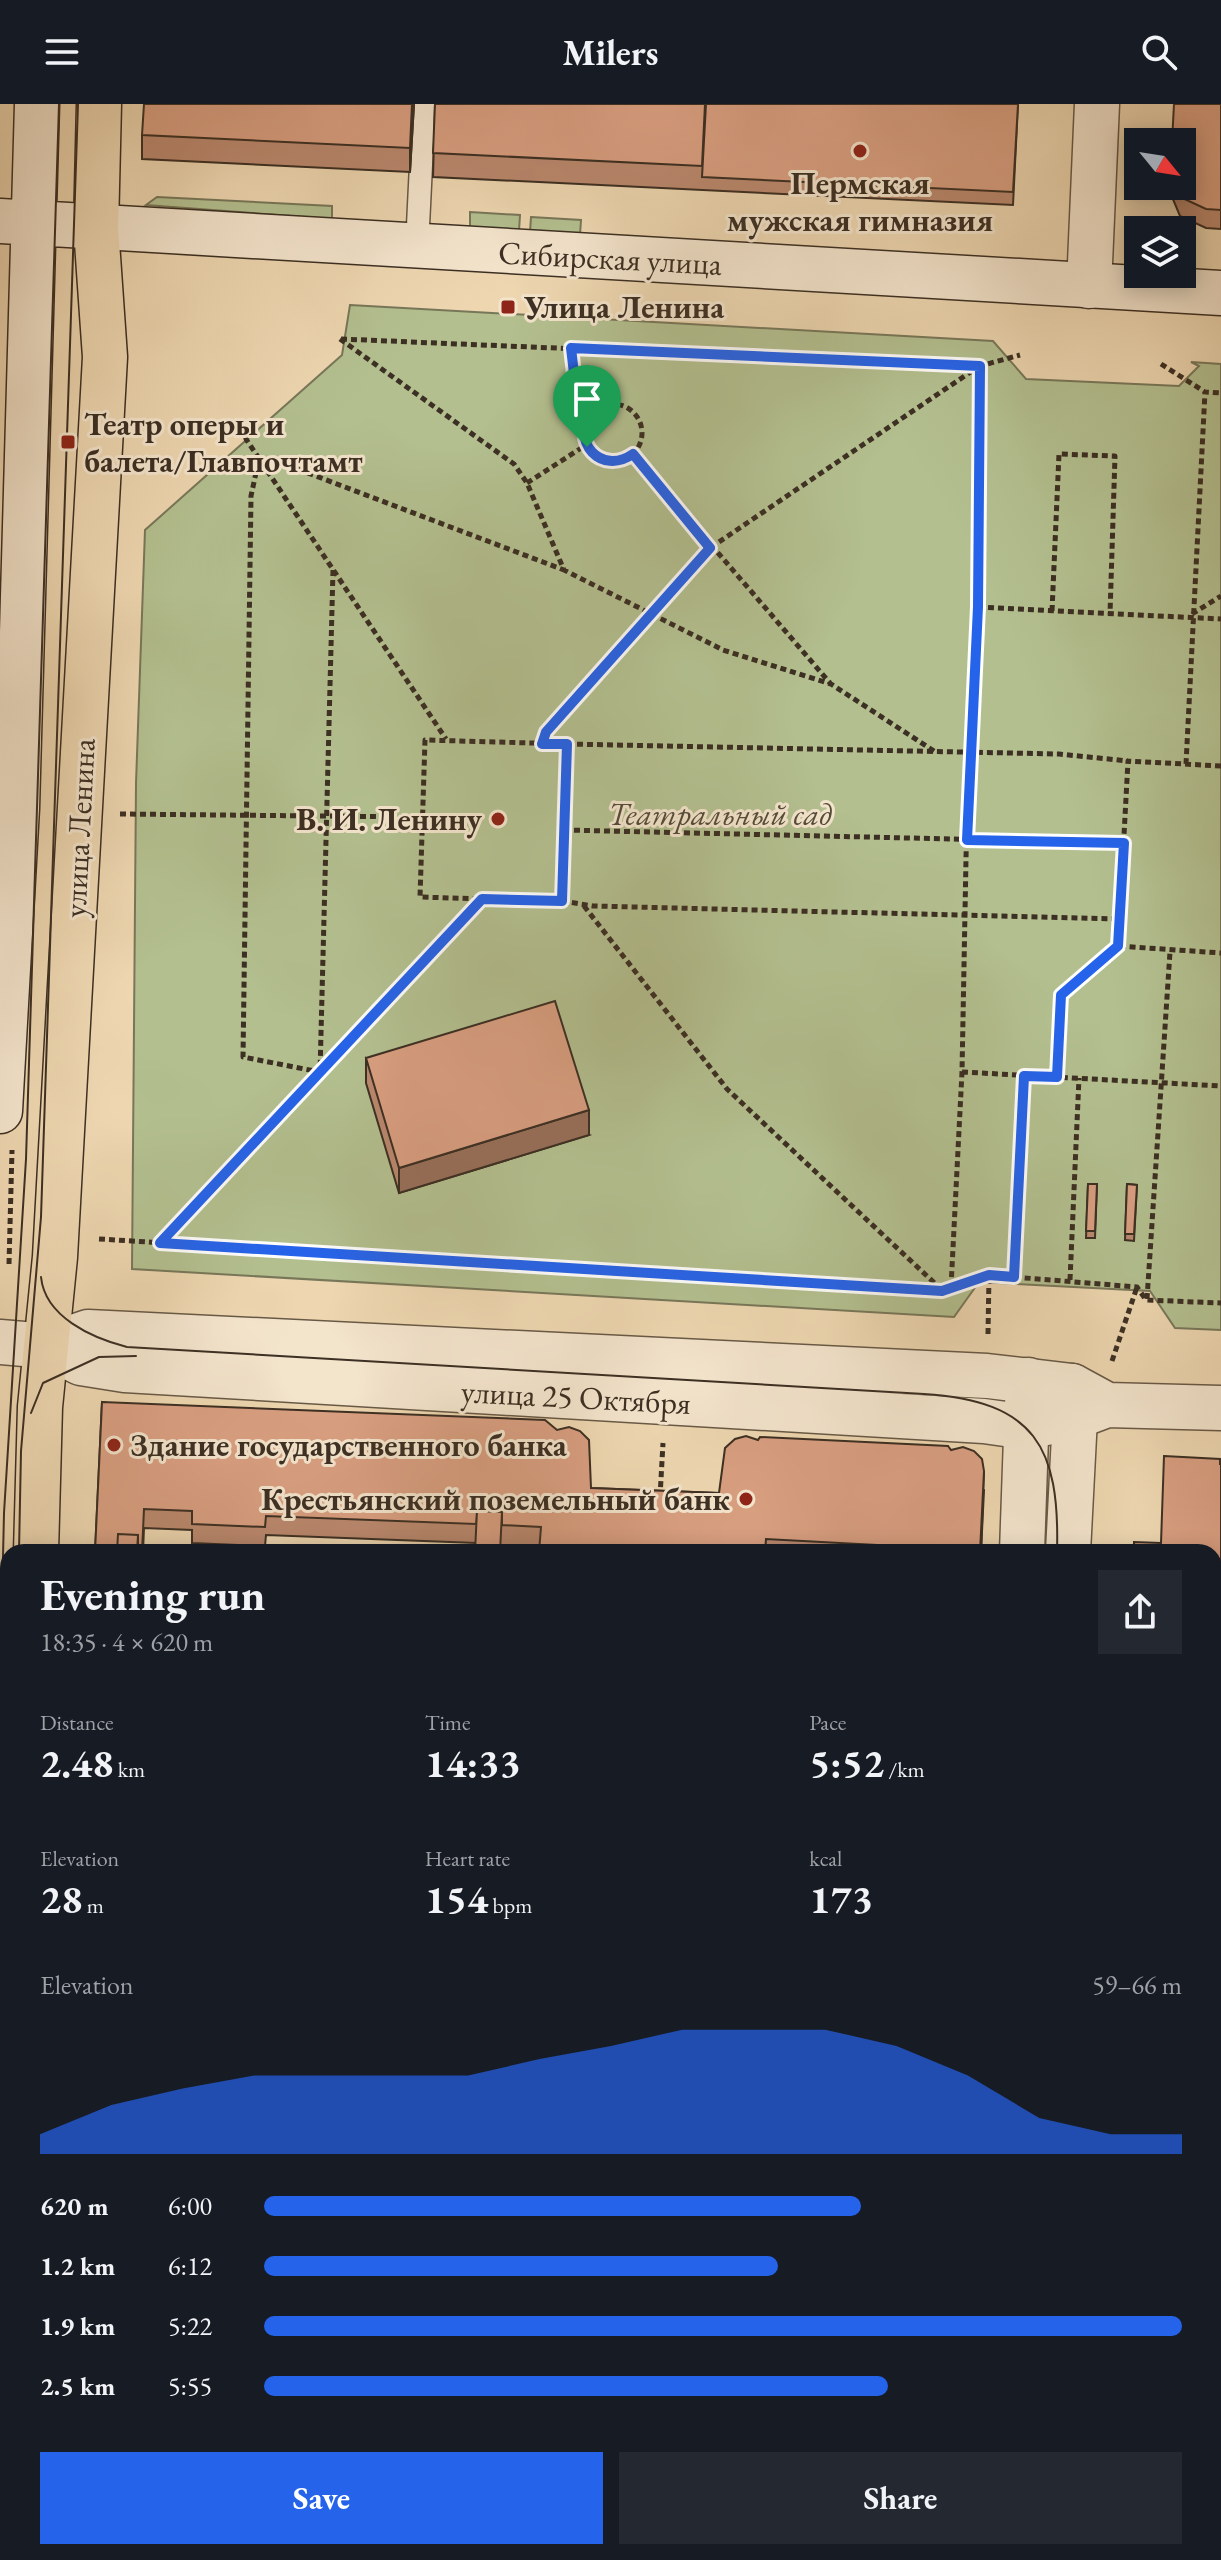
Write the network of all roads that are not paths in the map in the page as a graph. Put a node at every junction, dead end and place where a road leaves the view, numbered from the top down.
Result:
1 (37, 104) edge
2 (99, 104) edge
3 (424, 104) edge
4 (1097, 104) edge
5 (17, 222) edge
6 (96, 228) junction
7 (417, 246) junction
8 (1089, 286) junction
9 (1221, 293) edge
10 (13, 553) edge
11 (8, 792) edge
12 (6, 1123) edge
13 (0, 1342) edge
14 (47, 1346) junction
15 (1028, 1380) junction
16 (1090, 1395) junction
17 (1221, 1408) edge
18 (1027, 1427) junction
19 (36, 1544) edge
20 (1022, 1544) edge
21 (1069, 1544) edge

1 - 5 street, улица Ленина
2 - 6 main road, улица Ленина
3 - 7 lane
4 - 8 street
5 - 6 street, Сибирская улица
5 - 10 street, улица Ленина
6 - 7 street, Сибирская улица
6 - 14 main road, улица Ленина
7 - 8 street, Сибирская улица
8 - 9 street, Сибирская улица
10 - 11 street, улица Ленина
11 - 12 street, улица Ленина
13 - 14 street, улица 25 Октября
14 - 15 street, улица 25 Октября
14 - 18 street, улица 25 Октября
14 - 19 main road, улица Ленина
15 - 16 street, улица 25 Октября
15 - 18 street
16 - 17 street, улица 25 Октября
16 - 18 street, улица 25 Октября
16 - 21 street
18 - 20 street

